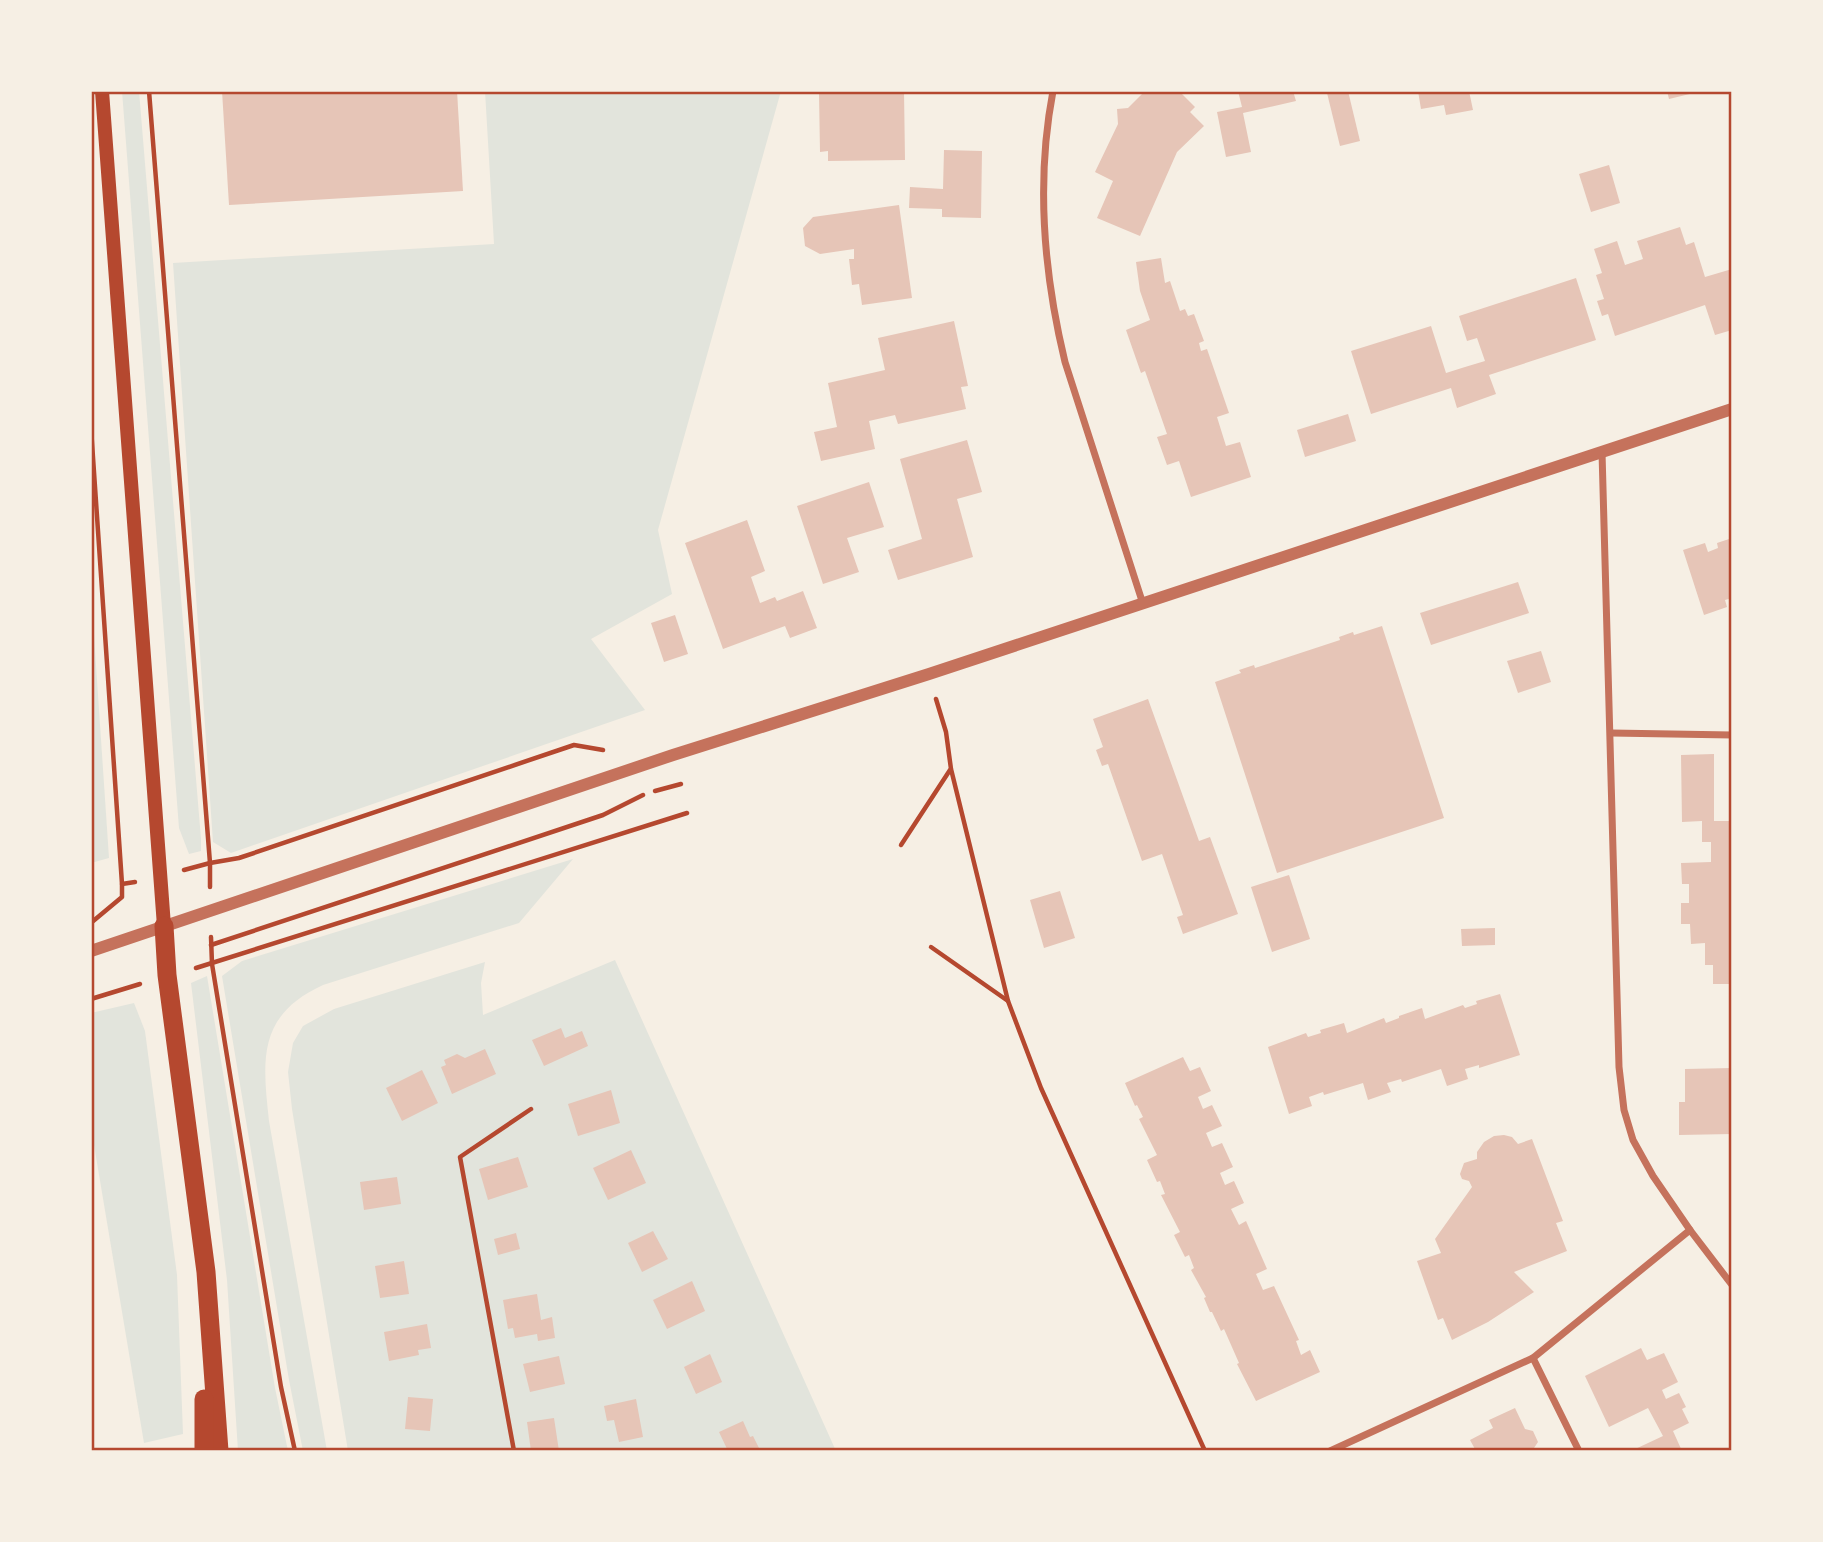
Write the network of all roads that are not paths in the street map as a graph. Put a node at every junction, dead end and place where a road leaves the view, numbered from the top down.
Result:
1 (102, 91) edge
2 (1052, 91) edge
3 (1732, 409) edge
4 (1602, 452) junction
5 (1143, 604) junction
6 (1611, 733) junction
7 (1732, 735) edge
8 (163, 926) junction
9 (91, 951) edge
10 (1690, 1230) junction
11 (206, 1272) junction
12 (1732, 1285) edge
13 (1533, 1358) junction
14 (204, 1451) edge
15 (219, 1451) edge
16 (1330, 1451) edge
17 (1579, 1451) edge

1 - 8 main road
2 - 5 street
3 - 4 street
4 - 5 street
4 - 6 street
5 - 8 street
6 - 7 street
6 - 10 street
8 - 9 street
8 - 11 highway
10 - 12 street
10 - 13 street
11 - 14 highway
11 - 15 highway
13 - 16 street
13 - 17 street

